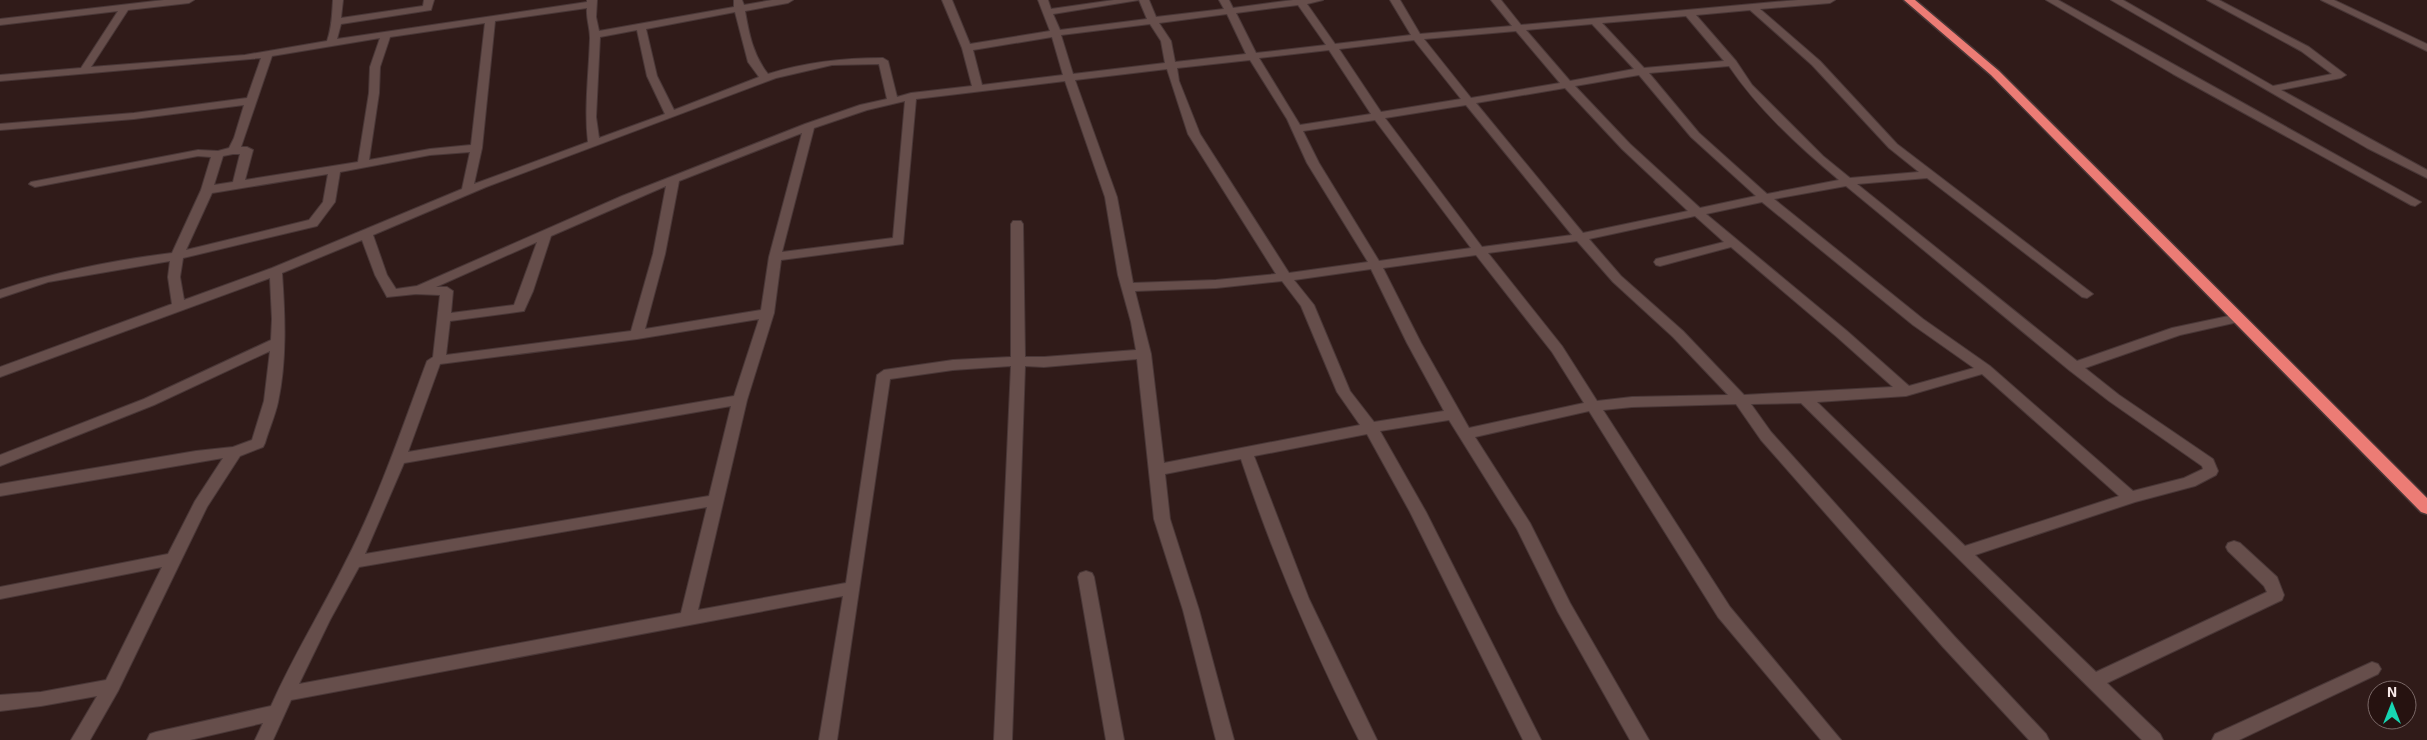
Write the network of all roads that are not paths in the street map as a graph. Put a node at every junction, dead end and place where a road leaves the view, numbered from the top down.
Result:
1 (92, 0) edge
2 (188, 0) edge
3 (338, 0) edge
4 (788, 0) edge
5 (947, 0) edge
6 (1043, 0) edge
7 (1135, 0) edge
8 (1144, 0) edge
9 (1318, 0) edge
10 (1395, 0) edge
11 (1496, 0) edge
12 (1830, 0) edge
13 (1909, 0) edge
14 (2051, 0) edge
15 (2116, 0) edge
16 (2212, 0) edge
17 (2326, 0) edge
18 (1299, 1) edge
19 (592, 2) edge
20 (429, 4) edge
21 (738, 4) edge
22 (1227, 5) edge
23 (125, 8) junction
24 (1753, 8) junction
25 (84, 12) junction
26 (1048, 12) junction
27 (1689, 13) junction
28 (490, 20) junction
29 (1153, 20) junction
30 (1594, 21) junction
31 (0, 22) edge
32 (334, 22) junction
33 (431, 27) junction
34 (1518, 27) junction
35 (641, 28) junction
36 (1056, 33) junction
37 (386, 34) junction
38 (595, 34) junction
39 (1417, 36) junction
40 (331, 43) junction
41 (1331, 46) junction
42 (967, 48) junction
43 (2427, 48) edge
44 (268, 54) junction
45 (1253, 58) junction
46 (1732, 63) junction
47 (1172, 66) junction
48 (84, 71) junction
49 (1641, 71) junction
50 (0, 78) edge
51 (1069, 78) junction
52 (766, 79) junction
53 (1568, 85) junction
54 (978, 89) junction
55 (2272, 89) junction
56 (911, 96) junction
57 (251, 101) junction
58 (893, 101) junction
59 (1468, 102) junction
60 (671, 115) junction
61 (1378, 115) junction
62 (809, 126) junction
63 (0, 127) edge
64 (1297, 129) junction
65 (594, 143) junction
66 (476, 148) junction
67 (233, 150) junction
68 (218, 154) junction
69 (363, 165) junction
70 (335, 170) junction
71 (1932, 174) junction
72 (2427, 176) edge
73 (673, 180) junction
74 (1848, 182) junction
75 (35, 184) dead end
76 (238, 184) junction
77 (207, 190) junction
78 (466, 191) junction
79 (1766, 199) junction
80 (2415, 202) dead end
81 (1698, 213) junction
82 (1017, 224) dead end
83 (366, 234) junction
84 (545, 235) junction
85 (1581, 238) junction
86 (1734, 243) junction
87 (1478, 251) junction
88 (177, 256) junction
89 (775, 257) junction
90 (1660, 262) dead end
91 (1375, 264) junction
92 (276, 271) junction
93 (1286, 277) junction
94 (1129, 287) junction
95 (416, 290) junction
96 (0, 294) edge
97 (2087, 294) dead end
98 (179, 307) junction
99 (767, 313) junction
100 (444, 318) junction
101 (2238, 318) junction
102 (637, 334) junction
103 (276, 343) junction
104 (1144, 354) junction
105 (439, 360) junction
106 (1018, 361) junction
107 (2074, 367) junction
108 (1985, 370) junction
109 (0, 372) edge
110 (1906, 391) junction
111 (1804, 398) junction
112 (1740, 399) junction
113 (740, 400) junction
114 (1592, 406) junction
115 (1453, 414) junction
116 (1370, 428) junction
117 (1466, 434) junction
118 (235, 452) junction
119 (1246, 453) junction
120 (398, 459) junction
121 (0, 461) edge
122 (1158, 470) junction
123 (0, 490) edge
124 (2130, 497) junction
125 (717, 500) junction
126 (2427, 508) edge
127 (2234, 547) dead end
128 (1962, 553) junction
129 (172, 559) junction
130 (354, 562) junction
131 (1086, 577) dead end
132 (853, 588) junction
133 (0, 593) edge
134 (688, 617) junction
135 (2372, 669) dead end
136 (2094, 681) junction
137 (112, 686) junction
138 (285, 694) junction
139 (0, 703) edge
140 (277, 712) junction
141 (80, 740) edge
142 (156, 740) edge
143 (264, 740) edge
144 (828, 740) edge
145 (1003, 740) edge
146 (1115, 740) edge
147 (1225, 740) edge
148 (1368, 740) edge
149 (1532, 740) edge
150 (1640, 740) edge
151 (1832, 740) edge
152 (2040, 740) edge
153 (2154, 740) edge
154 (2221, 740) edge

1 - 25 street
2 - 23 street
3 - 32 street
4 - 21 street
5 - 42 street
6 - 26 street
7 - 26 street
8 - 29 street
9 - 18 street
10 - 39 street
11 - 34 street
12 - 24 street
13 - 101 highway
14 - 80 street
15 - 55 street
16 - 55 street
17 - 43 street
18 - 22 street
18 - 41 street
19 - 28 street
19 - 38 street
20 - 32 street
20 - 33 street
21 - 35 street
21 - 52 street
22 - 29 street
22 - 45 street
23 - 25 street
23 - 48 street
24 - 27 street
24 - 71 street
25 - 31 street
26 - 36 street
27 - 30 street
27 - 46 street
28 - 33 street
28 - 66 street
29 - 36 street
29 - 47 street
30 - 34 street
30 - 49 street
32 - 40 street
33 - 37 street
34 - 39 street
34 - 53 street
35 - 38 street
35 - 60 street
36 - 42 street
36 - 51 street
37 - 40 street
37 - 69 street
38 - 65 street
39 - 41 street
39 - 59 street
40 - 44 street
41 - 45 street
41 - 61 street
42 - 54 street
44 - 48 street
44 - 57 street
45 - 47 street
45 - 64 street
46 - 49 street
46 - 74 street
47 - 51 street
47 - 93 street
48 - 50 street
49 - 53 street
49 - 79 street
51 - 54 street
51 - 94 street
52 - 58 street
52 - 60 street
53 - 59 street
53 - 81 street
54 - 56 street
55 - 72 street
56 - 58 street
56 - 89 street
57 - 63 street
57 - 67 street
58 - 62 street
59 - 61 street
59 - 85 street
60 - 65 street
61 - 64 street
61 - 87 street
62 - 73 street
62 - 89 street
64 - 91 street
65 - 78 street
66 - 69 street
66 - 78 street
67 - 68 street
67 - 76 street
68 - 75 street
68 - 77 street
69 - 70 street
70 - 76 street
70 - 88 street
71 - 74 street
71 - 97 street
73 - 84 street
73 - 102 street
74 - 79 street
74 - 107 street
76 - 77 street
77 - 88 street
78 - 83 street
79 - 81 street
79 - 108 street
81 - 85 street
81 - 86 street
82 - 106 street
83 - 92 street
83 - 95 street
84 - 95 street
84 - 100 street
85 - 87 street
85 - 112 street
86 - 90 street
86 - 110 street
87 - 91 street
87 - 114 street
88 - 96 street
88 - 98 street
89 - 99 street
91 - 93 street
91 - 115 street
92 - 98 street
92 - 103 street
93 - 94 street
93 - 116 street
94 - 104 street
95 - 100 street
98 - 109 street
99 - 102 street
99 - 113 street
100 - 105 street
101 - 107 street
101 - 126 highway
102 - 105 street
103 - 118 street
103 - 121 street
104 - 106 street
104 - 122 street
105 - 120 street
106 - 132 street
106 - 145 street
107 - 124 street
108 - 110 street
108 - 124 street
110 - 111 street
111 - 112 street
111 - 128 street
112 - 114 street
112 - 152 street
113 - 120 street
113 - 125 street
114 - 117 street
114 - 151 street
115 - 116 street
115 - 117 street
116 - 119 street
116 - 149 street
117 - 150 street
118 - 123 street
118 - 129 street
119 - 122 street
119 - 148 street
120 - 130 street
122 - 147 street
124 - 128 street
125 - 130 street
125 - 134 street
127 - 136 street
128 - 136 street
129 - 133 street
129 - 137 street
130 - 138 street
131 - 146 street
132 - 134 street
132 - 144 street
134 - 138 street
135 - 154 street
136 - 153 street
137 - 139 street
137 - 141 street
138 - 140 street
140 - 142 street
140 - 143 street

